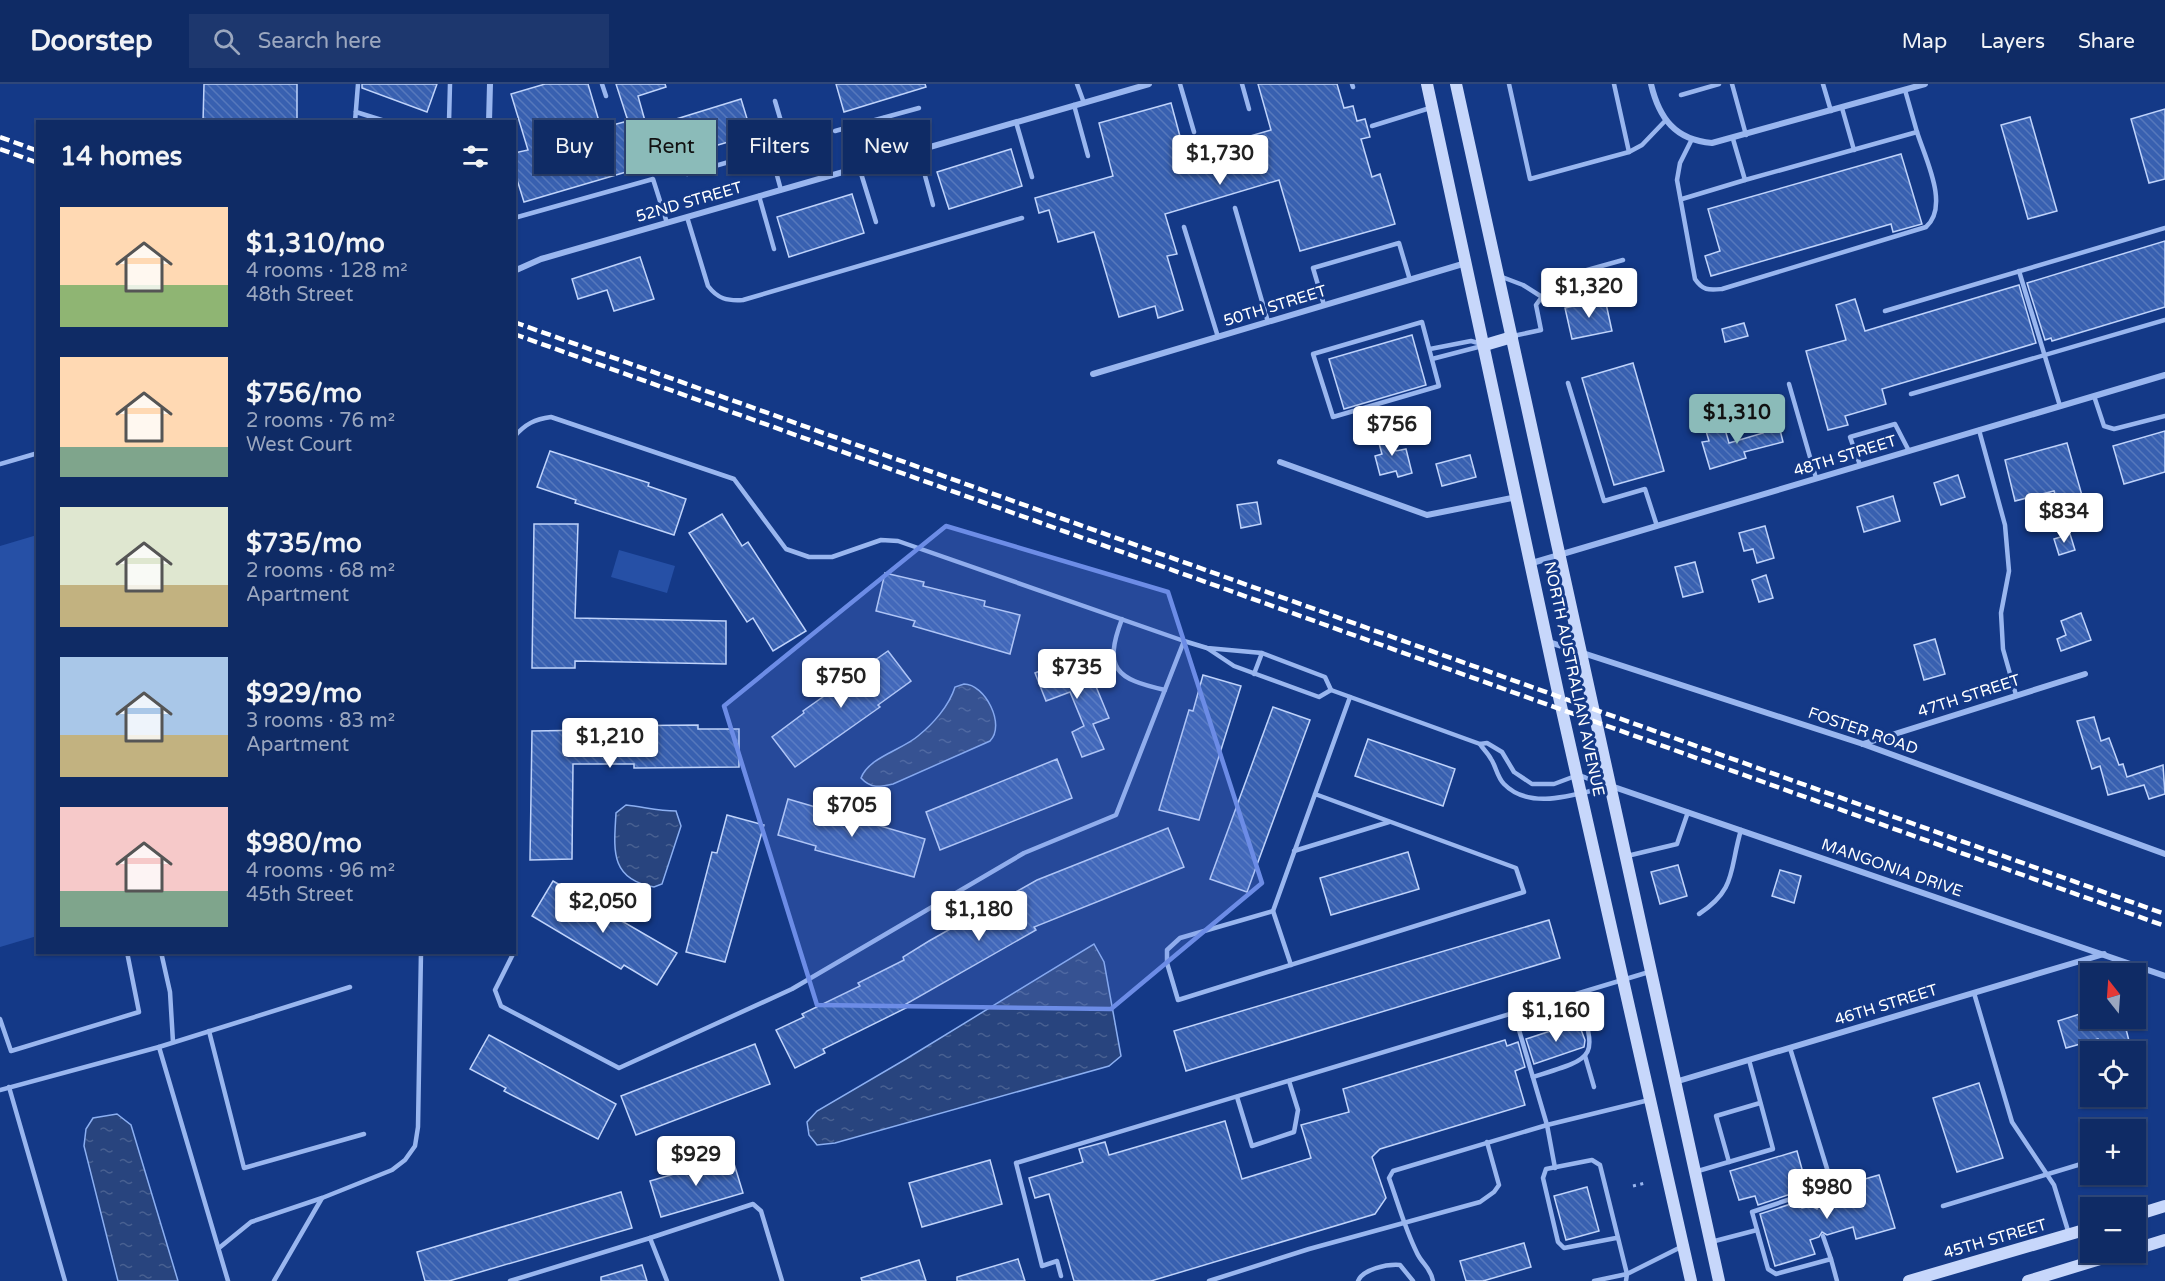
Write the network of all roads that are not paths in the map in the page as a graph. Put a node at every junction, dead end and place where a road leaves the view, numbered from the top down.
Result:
1 (358, 84) edge
2 (450, 84) edge
3 (490, 84) edge
4 (602, 84) edge
5 (1077, 84) edge
6 (1149, 84) edge
7 (1180, 84) edge
8 (1242, 84) edge
9 (1427, 84) edge
10 (1456, 84) edge
11 (1509, 84) edge
12 (1614, 84) edge
13 (1651, 84) edge
14 (1719, 84) edge
15 (1732, 84) edge
16 (1823, 84) edge
17 (1921, 85) edge
18 (1905, 90) junction
19 (1682, 95) dead end
20 (606, 96) dead end
21 (775, 102) dead end
22 (1084, 103) junction
23 (1074, 105) junction
24 (919, 108) dead end
25 (1249, 108) dead end
26 (1432, 108) junction
27 (1842, 108) junction
28 (1831, 111) junction
29 (356, 112) junction
30 (884, 118) joint
31 (355, 120) edge
32 (382, 120) edge
33 (449, 120) edge
34 (489, 120) edge
35 (780, 120) edge
36 (1665, 121) junction
37 (1016, 122) junction
38 (1372, 126) dead end
39 (835, 131) dead end
40 (1194, 132) dead end
41 (1917, 132) junction
42 (1746, 135) junction
43 (1689, 138) junction
44 (1733, 139) junction
45 (930, 147) edge
46 (1854, 150) junction
47 (1629, 152) junction
48 (1088, 156) dead end
49 (843, 172) edge
50 (777, 174) edge
51 (861, 174) edge
52 (925, 174) edge
53 (1032, 177) dead end
54 (1745, 180) junction
55 (781, 190) junction
56 (759, 196) junction
57 (1682, 199) junction
58 (933, 205) dead end
59 (1235, 207) dead end
60 (516, 217) edge
61 (687, 217) junction
62 (1022, 218) dead end
63 (667, 222) junction
64 (876, 222) dead end
65 (1184, 226) dead end
66 (2165, 228) edge
67 (774, 249) dead end
68 (1623, 260) dead end
69 (1466, 263) junction
70 (516, 270) edge
71 (2019, 271) junction
72 (1499, 276) junction
73 (1410, 280) junction
74 (1542, 297) junction
75 (1324, 305) junction
76 (1885, 311) dead end
77 (2165, 320) edge
78 (1268, 322) junction
79 (1218, 337) junction
80 (1512, 337) junction
81 (1485, 345) junction
82 (1430, 349) junction
83 (2045, 355) junction
84 (1432, 359) junction
85 (1093, 374) dead end
86 (2165, 375) edge
87 (1568, 383) dead end
88 (1789, 384) dead end
89 (1911, 394) dead end
90 (2094, 396) junction
91 (2060, 406) junction
92 (2165, 416) edge
93 (1978, 430) junction
94 (516, 434) edge
95 (1909, 451) junction
96 (36, 454) edge
97 (1280, 462) dead end
98 (0, 464) edge
99 (1860, 465) junction
100 (1816, 478) junction
101 (1517, 497) junction
102 (1657, 526) junction
103 (1560, 555) junction
104 (1532, 563) junction
105 (1122, 619) junction
106 (1184, 641) junction
107 (1549, 642) junction
108 (1207, 648) junction
109 (1581, 652) junction
110 (1262, 653) junction
111 (1254, 674) junction
112 (2085, 674) dead end
113 (1165, 690) junction
114 (1331, 690) junction
115 (2016, 696) junction
116 (1350, 697) junction
117 (1480, 744) junction
118 (1863, 744) junction
119 (1578, 775) junction
120 (1611, 786) junction
121 (1582, 792) junction
122 (1315, 794) junction
123 (1688, 812) junction
124 (1389, 822) junction
125 (1741, 830) junction
126 (1294, 851) junction
127 (2165, 854) edge
128 (1626, 856) junction
129 (1273, 911) junction
130 (1699, 914) dead end
131 (126, 954) edge
132 (161, 954) edge
133 (421, 954) edge
134 (513, 954) edge
135 (2105, 954) junction
136 (1291, 965) junction
137 (1651, 971) junction
138 (2165, 976) edge
139 (1624, 980) junction
140 (350, 987) dead end
141 (1974, 993) junction
142 (1577, 994) junction
143 (1514, 1013) junction
144 (0, 1019) edge
145 (209, 1031) junction
146 (173, 1042) junction
147 (159, 1047) junction
148 (1790, 1048) junction
149 (1585, 1056) junction
150 (1749, 1060) junction
151 (1533, 1077) junction
152 (1289, 1081) junction
153 (1675, 1082) junction
154 (9, 1087) junction
155 (1594, 1087) dead end
156 (0, 1090) edge
157 (1237, 1097) junction
158 (1651, 1100) junction
159 (1760, 1103) junction
160 (1547, 1125) junction
161 (364, 1134) dead end
162 (1487, 1142) junction
163 (1729, 1162) junction
164 (2080, 1164) edge
165 (1555, 1168) junction
166 (1695, 1172) junction
167 (2047, 1174) junction
168 (1811, 1192) junction
169 (322, 1198) junction
170 (1815, 1205) dead end
171 (1943, 1206) dead end
172 (2165, 1206) edge
173 (2146, 1212) edge
174 (1404, 1222) junction
175 (1757, 1230) junction
176 (2080, 1231) edge
177 (2069, 1234) junction
178 (1823, 1236) dead end
179 (650, 1238) junction
180 (1616, 1238) junction
181 (2165, 1240) edge
182 (1711, 1242) junction
183 (1683, 1246) junction
184 (2146, 1246) edge
185 (219, 1248) junction
186 (1831, 1259) junction
187 (2087, 1263) edge
188 (1627, 1274) junction
189 (1061, 1276) dead end
190 (65, 1281) edge
191 (228, 1281) edge
192 (274, 1281) edge
193 (510, 1281) edge
194 (667, 1281) edge
195 (782, 1281) edge
196 (1209, 1281) edge
197 (1358, 1281) edge
198 (1413, 1281) edge
199 (1433, 1281) edge
200 (1594, 1281) edge
201 (1626, 1281) edge
202 (1691, 1281) edge
203 (1719, 1281) edge
204 (1837, 1281) edge
205 (1909, 1281) edge
206 (2028, 1281) edge

1 - 29 lane
2 - 33 lane
3 - 34 street
4 - 20 lane
5 - 22 lane
6 - 22 street, 52ND STREET
7 - 40 lane
8 - 25 lane
9 - 26 main road, NORTH AUSTRALIAN AVENUE
10 - 72 main road, NORTH AUSTRALIAN AVENUE
11 - 47 lane
12 - 47 lane
13 - 36 street
14 - 19 lane
15 - 42 lane
16 - 28 lane
17 - 18 street
18 - 27 street
18 - 41 lane
21 - 35 lane
22 - 23 street, 52ND STREET
23 - 37 street, 52ND STREET
23 - 48 lane
24 - 30 lane
26 - 38 lane
26 - 69 main road, NORTH AUSTRALIAN AVENUE
27 - 28 street
27 - 46 lane
28 - 42 street
29 - 31 lane
29 - 32 lane
30 - 39 lane
36 - 43 street
36 - 47 lane
37 - 45 street, 52ND STREET
37 - 53 lane
41 - 46 lane
41 - 57 lane
42 - 44 street
43 - 44 street
43 - 57 lane
44 - 54 lane
46 - 54 lane
49 - 55 street, 52ND STREET
50 - 55 lane
51 - 64 lane
52 - 58 lane
54 - 57 lane
55 - 56 street, 52ND STREET
56 - 61 street, 52ND STREET
56 - 67 lane
59 - 78 lane
60 - 63 lane
61 - 62 lane
61 - 63 street, 52ND STREET
63 - 70 street, 52ND STREET
65 - 79 lane
66 - 71 lane
68 - 74 lane
69 - 73 street, 50TH STREET
69 - 81 main road, NORTH AUSTRALIAN AVENUE
71 - 76 lane
71 - 83 lane
72 - 74 lane
72 - 80 main road, NORTH AUSTRALIAN AVENUE
73 - 75 street, 50TH STREET
73 - 75 lane
74 - 80 lane
75 - 78 street, 50TH STREET
77 - 83 lane
78 - 79 street, 50TH STREET
79 - 85 street, 50TH STREET
80 - 81 main road
80 - 103 main road, NORTH AUSTRALIAN AVENUE
81 - 82 lane
81 - 84 lane
81 - 101 main road, NORTH AUSTRALIAN AVENUE
82 - 84 lane
82 - 84 lane
83 - 89 lane
83 - 91 lane
86 - 90 street, 48TH STREET
87 - 102 lane
88 - 100 lane
90 - 91 street, 48TH STREET
90 - 92 lane
91 - 93 street, 48TH STREET
93 - 95 street, 48TH STREET
93 - 115 lane
94 - 105 lane
95 - 99 street, 48TH STREET
95 - 99 lane
96 - 98 lane
97 - 101 street
99 - 100 street, 48TH STREET
100 - 102 street, 48TH STREET
101 - 104 main road, NORTH AUSTRALIAN AVENUE
102 - 103 street, 48TH STREET
103 - 104 street, 48TH STREET
103 - 109 main road, NORTH AUSTRALIAN AVENUE
104 - 107 main road, NORTH AUSTRALIAN AVENUE
105 - 106 lane
105 - 113 lane
106 - 108 lane
106 - 113 lane
107 - 109 street, FOSTER ROAD
107 - 119 main road, NORTH AUSTRALIAN AVENUE
108 - 110 lane
108 - 111 lane
109 - 118 street, FOSTER ROAD
109 - 120 main road, NORTH AUSTRALIAN AVENUE
110 - 111 lane
110 - 114 lane
111 - 114 lane
112 - 115 street, 47TH STREET
113 - 134 lane
114 - 116 lane
115 - 118 street, 47TH STREET
116 - 117 lane
116 - 122 lane
117 - 119 lane
117 - 121 lane
118 - 127 street, FOSTER ROAD
119 - 120 lane
119 - 121 main road, NORTH AUSTRALIAN AVENUE
120 - 121 lane
120 - 123 street, MANGONIA DRIVE
120 - 128 main road, NORTH AUSTRALIAN AVENUE
121 - 139 main road, NORTH AUSTRALIAN AVENUE
122 - 124 lane
122 - 126 lane
123 - 125 street, MANGONIA DRIVE
123 - 128 lane
124 - 126 lane
124 - 136 lane
125 - 130 lane
125 - 135 street, MANGONIA DRIVE
126 - 129 lane
128 - 137 main road, NORTH AUSTRALIAN AVENUE
129 - 136 lane
129 - 136 lane
131 - 144 lane
132 - 146 lane
133 - 169 lane
135 - 138 street, MANGONIA DRIVE
135 - 141 street, 46TH STREET
137 - 139 lane
137 - 153 main road, NORTH AUSTRALIAN AVENUE
139 - 142 lane
139 - 158 main road, NORTH AUSTRALIAN AVENUE
140 - 145 lane
141 - 148 street, 46TH STREET
141 - 167 lane
142 - 143 lane
142 - 149 lane
143 - 151 lane
143 - 152 lane
145 - 146 lane
145 - 161 lane
146 - 147 lane
147 - 154 lane
147 - 185 lane
148 - 150 street, 46TH STREET
148 - 168 lane
149 - 151 lane
149 - 155 lane
150 - 153 street, 46TH STREET
150 - 159 lane
151 - 160 lane
152 - 157 lane
152 - 157 lane
153 - 166 main road, NORTH AUSTRALIAN AVENUE
154 - 156 lane
154 - 190 lane
157 - 189 lane
158 - 160 lane
158 - 183 main road, NORTH AUSTRALIAN AVENUE
159 - 163 lane
159 - 163 lane
160 - 162 lane
160 - 165 lane
162 - 174 lane
162 - 174 lane
163 - 166 lane
164 - 167 lane
165 - 180 lane
165 - 180 lane
166 - 182 main road, NORTH AUSTRALIAN AVENUE
167 - 171 lane
167 - 177 lane
168 - 170 lane
168 - 175 lane
169 - 185 lane
169 - 192 lane
172 - 173 main road
174 - 196 lane
174 - 199 lane
175 - 182 lane
175 - 186 lane
176 - 177 main road, 45TH STREET
177 - 205 main road, 45TH STREET
178 - 186 lane
179 - 193 lane
179 - 194 lane
179 - 195 lane
180 - 188 lane
181 - 184 main road
182 - 203 main road, NORTH AUSTRALIAN AVENUE
183 - 188 lane
183 - 202 main road, NORTH AUSTRALIAN AVENUE
185 - 191 lane
186 - 204 lane
187 - 206 main road
188 - 200 lane
188 - 201 lane
197 - 198 lane

